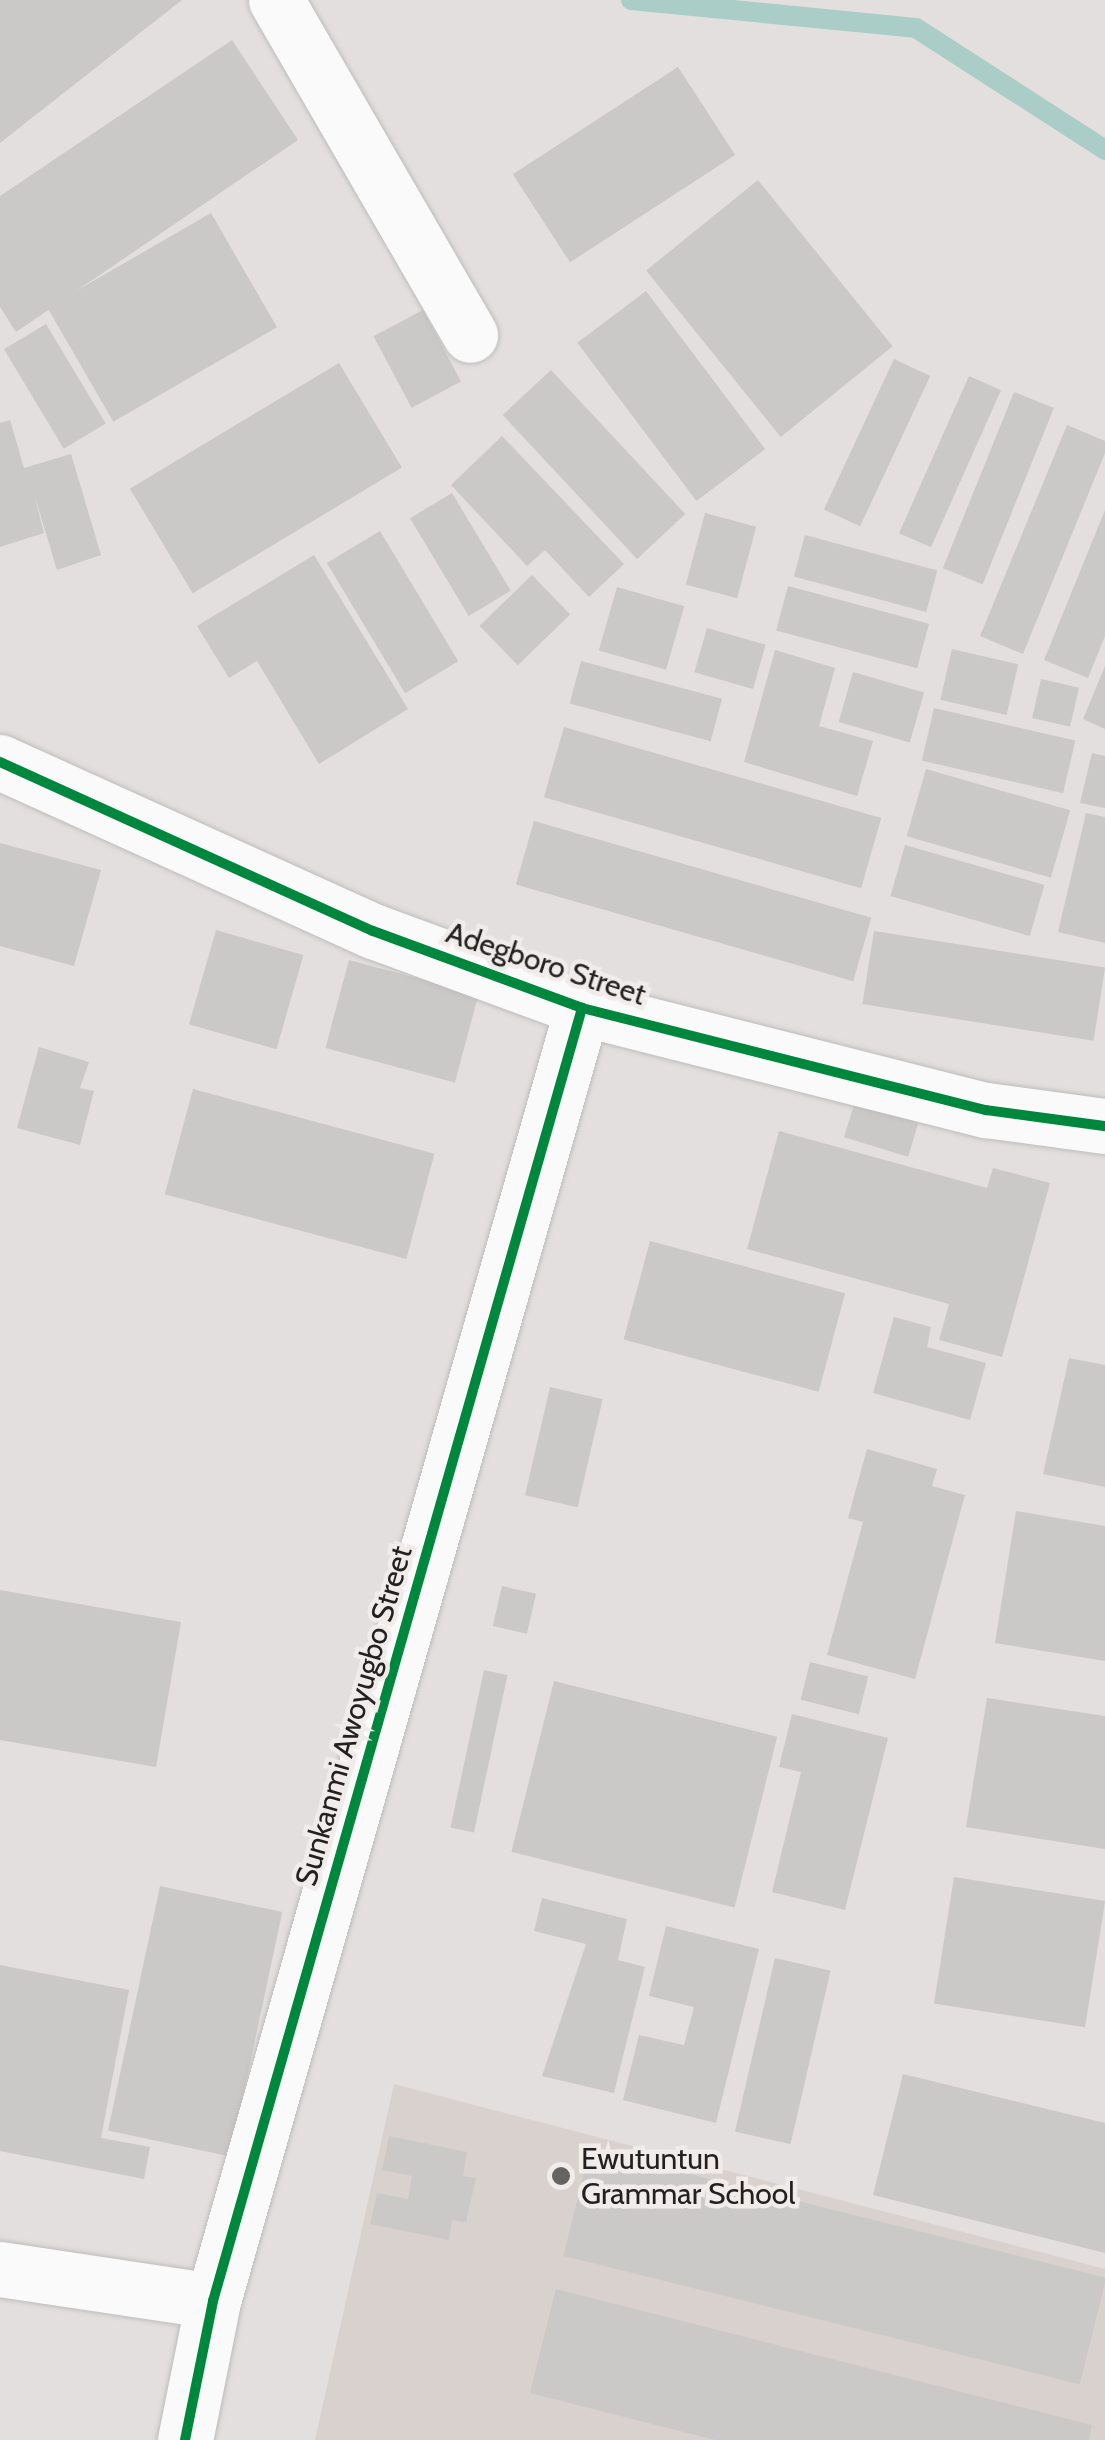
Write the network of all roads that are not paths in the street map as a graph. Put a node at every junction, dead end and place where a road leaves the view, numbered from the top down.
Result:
1 (276, 0) edge
2 (470, 335) dead end
3 (0, 762) edge
4 (582, 1008) junction
5 (1105, 1126) edge
6 (0, 2269) edge
7 (213, 2300) junction
8 (185, 2440) edge

1 - 2 street
3 - 4 street, Adegboro Street
4 - 5 street, Adegboro Street
4 - 7 street, Sunkanmi Awoyugbo Street
6 - 7 street
7 - 8 street, Sunkanmi Awoyugbo Street

